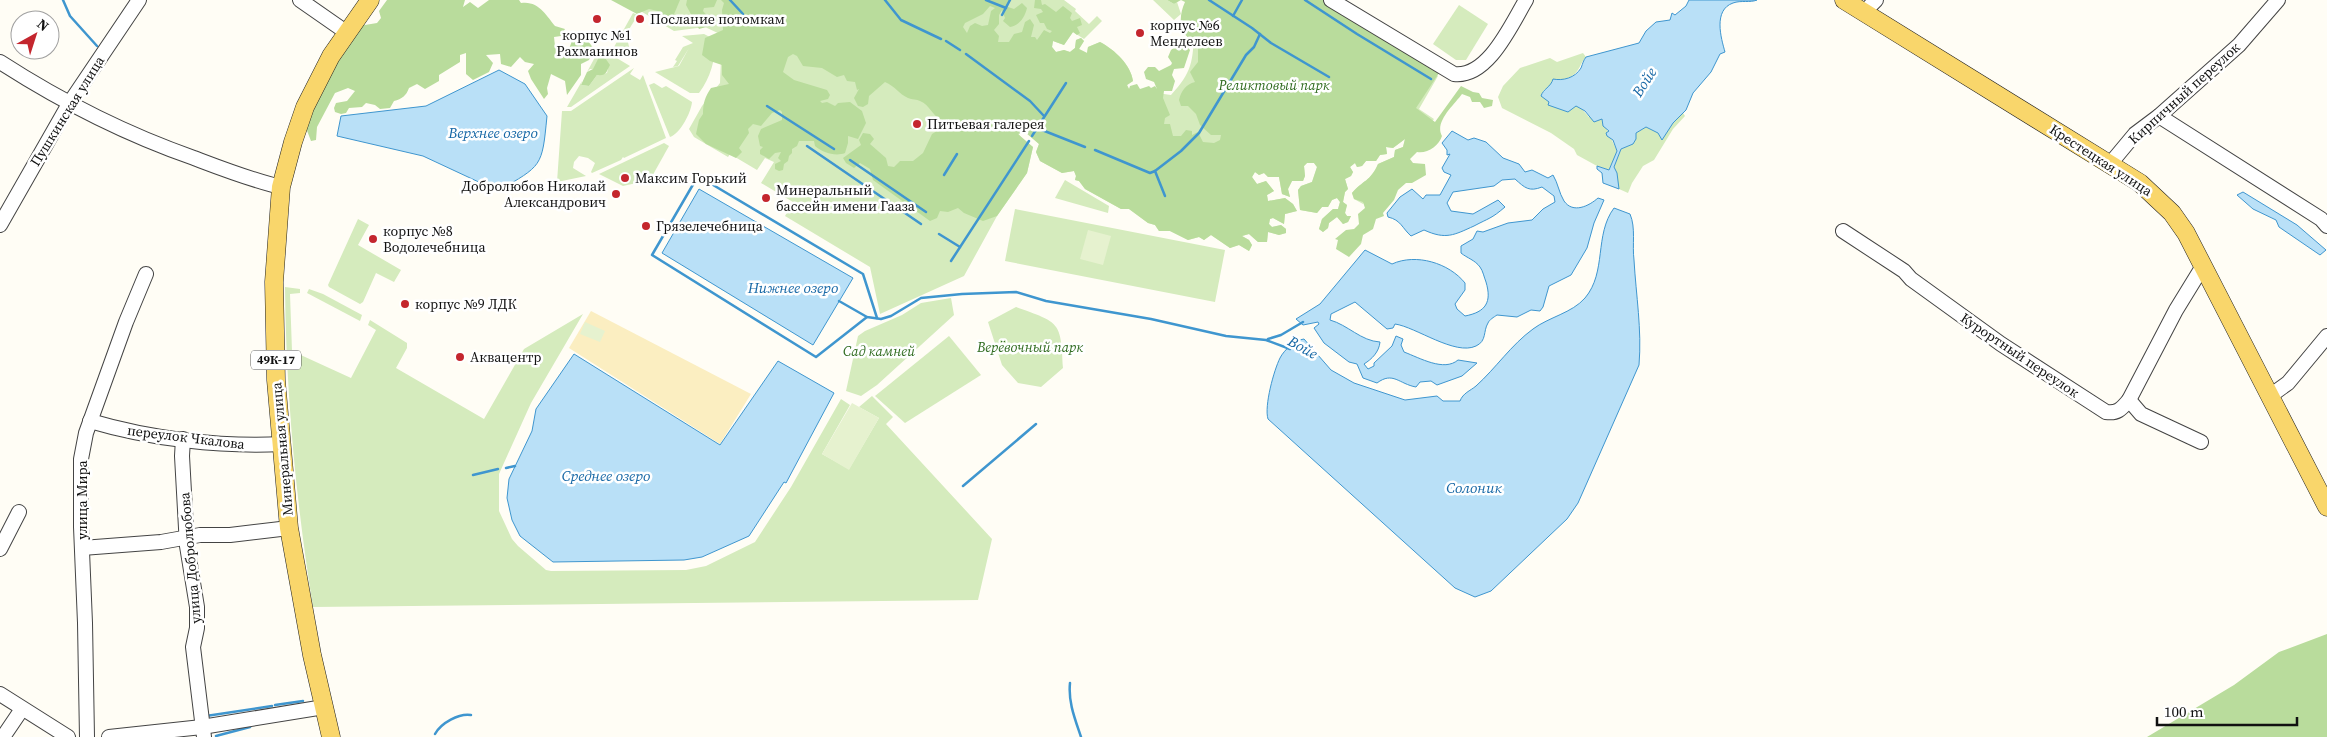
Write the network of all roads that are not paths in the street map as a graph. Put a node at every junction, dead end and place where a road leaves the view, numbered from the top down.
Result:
1 (139, 0) edge
2 (300, 0) edge
3 (370, 0) edge
4 (1332, 0) edge
5 (1526, 0) edge
6 (1844, 0) edge
7 (2278, 0) edge
8 (1870, 6) edge
9 (346, 32) junction
10 (0, 62) edge
11 (69, 104) junction
12 (2159, 116) junction
13 (2110, 164) junction
14 (281, 187) junction
15 (0, 225) edge
16 (2327, 226) edge
17 (1843, 231) dead end
18 (2203, 266) junction
19 (146, 274) dead end
20 (2327, 336) edge
21 (2270, 396) junction
22 (2129, 400) junction
23 (90, 421) junction
24 (183, 439) junction
25 (2201, 442) dead end
26 (282, 444) junction
27 (2327, 507) edge
28 (19, 512) dead end
29 (289, 528) junction
30 (187, 537) junction
31 (82, 548) junction
32 (0, 549) edge
33 (0, 694) edge
34 (324, 707) junction
35 (22, 709) junction
36 (203, 732) edge
37 (3, 737) edge
38 (68, 737) edge
39 (87, 737) edge
40 (109, 737) edge
41 (331, 737) edge

1 - 11 street, Пушкинская улица
2 - 9 street
3 - 9 main road, Минеральная улица / 49К-17
4 - 5 street
6 - 8 main road, Крестецкая улица
7 - 12 street, Кирпичный переулок
8 - 13 main road, Крестецкая улица
9 - 14 main road, Минеральная улица / 49К-17
10 - 11 street
11 - 14 street
11 - 15 street, Пушкинская улица
12 - 13 street, Кирпичный переулок
12 - 16 street
13 - 18 main road, Крестецкая улица
14 - 26 main road, Минеральная улица / 49К-17
17 - 22 street, Курортный переулок
18 - 21 main road, Крестецкая улица
18 - 22 street
19 - 23 street, улица Мира
20 - 21 street
21 - 27 main road, Крестецкая улица
22 - 25 street
23 - 24 street, переулок Чкалова
23 - 31 street, улица Мира
24 - 26 street, переулок Чкалова
24 - 30 street, улица Добролюбова
26 - 29 main road, Минеральная улица / 49К-17
28 - 32 street
29 - 30 street
29 - 34 main road, Минеральная улица / 49К-17
30 - 31 street
30 - 36 street, улица Добролюбова
31 - 39 street, улица Мира
33 - 35 street
34 - 36 street
34 - 41 main road, Минеральная улица / 49К-17
35 - 37 street
35 - 38 street
36 - 40 street

